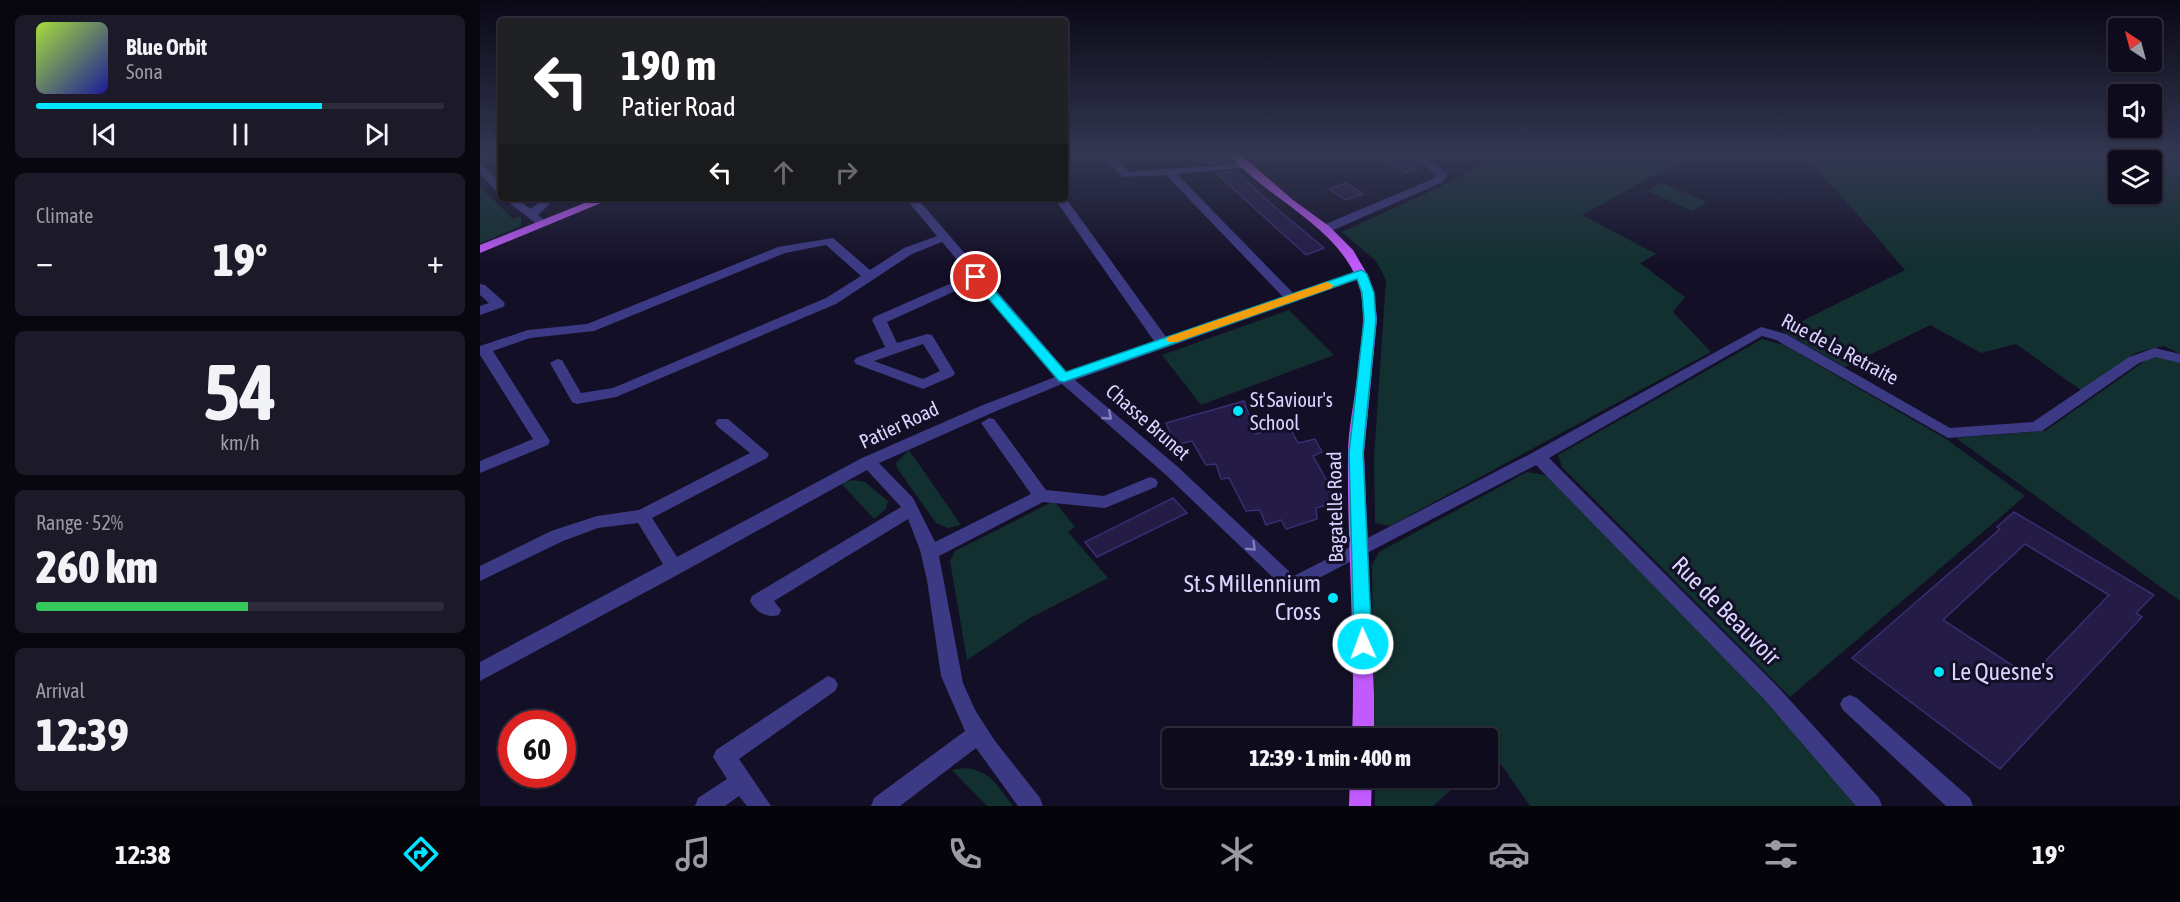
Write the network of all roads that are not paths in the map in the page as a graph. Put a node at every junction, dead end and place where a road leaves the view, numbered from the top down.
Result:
1 (1187, 191) edge
2 (1277, 191) edge
3 (1414, 191) edge
4 (513, 201) edge
5 (543, 201) edge
6 (600, 201) edge
7 (914, 201) edge
8 (1062, 201) edge
9 (531, 215) junction
10 (542, 223) junction
11 (1324, 229) junction
12 (945, 237) junction
13 (480, 249) edge
14 (1361, 274) junction
15 (869, 276) junction
16 (976, 277) junction
17 (480, 288) edge
18 (1292, 298) junction
19 (480, 311) edge
20 (1163, 343) junction
21 (893, 349) junction
22 (482, 350) edge
23 (2180, 359) edge
24 (557, 363) dead end
25 (1064, 378) junction
26 (723, 423) dead end
27 (989, 423) dead end
28 (1538, 457) junction
29 (868, 462) junction
30 (480, 467) edge
31 (1150, 483) dead end
32 (1041, 496) junction
33 (911, 508) junction
34 (642, 516) junction
35 (1360, 548) junction
36 (930, 553) junction
37 (675, 567) junction
38 (480, 574) edge
39 (772, 610) dead end
40 (480, 672) edge
41 (828, 685) dead end
42 (1850, 704) dead end
43 (1363, 728) edge
44 (978, 734) junction
45 (741, 782) junction
46 (1361, 788) edge
47 (706, 806) edge
48 (760, 806) edge
49 (882, 806) edge
50 (1032, 806) edge
51 (1360, 806) edge
52 (1872, 806) edge
53 (1962, 806) edge

1 - 18 street
2 - 11 main road, Bagatelle Road
3 - 11 street
4 - 9 street
5 - 9 street
6 - 10 main road
7 - 12 street, Chasse Brunet
8 - 20 street
9 - 10 street
10 - 13 main road
11 - 14 main road, Bagatelle Road
12 - 15 street
12 - 16 street, Chasse Brunet
14 - 18 street, Patier Road
14 - 35 main road, Bagatelle Road
15 - 22 street
15 - 24 street
16 - 21 street
16 - 25 street, Chasse Brunet
17 - 19 street
18 - 20 street, Patier Road
20 - 25 street, Patier Road
21 - 21 street
22 - 30 street
23 - 28 street, Rue de la Retraite
25 - 29 street, Patier Road
25 -> 35 street, Chasse Brunet
26 - 34 street
27 - 32 street
28 - 35 street, Rue de la Retraite
28 - 52 street, Rue de Beauvoir
29 - 33 street
29 - 37 street, Patier Road
31 - 32 street
32 - 36 street
33 - 36 street
33 - 39 street
34 - 37 street
34 - 38 street
35 - 43 main road, Bagatelle Road
36 - 44 street
37 - 40 street, Patier Road
41 - 45 street
42 - 53 street
44 - 49 street
44 - 50 street
45 - 47 street
45 - 48 street
46 - 51 main road

